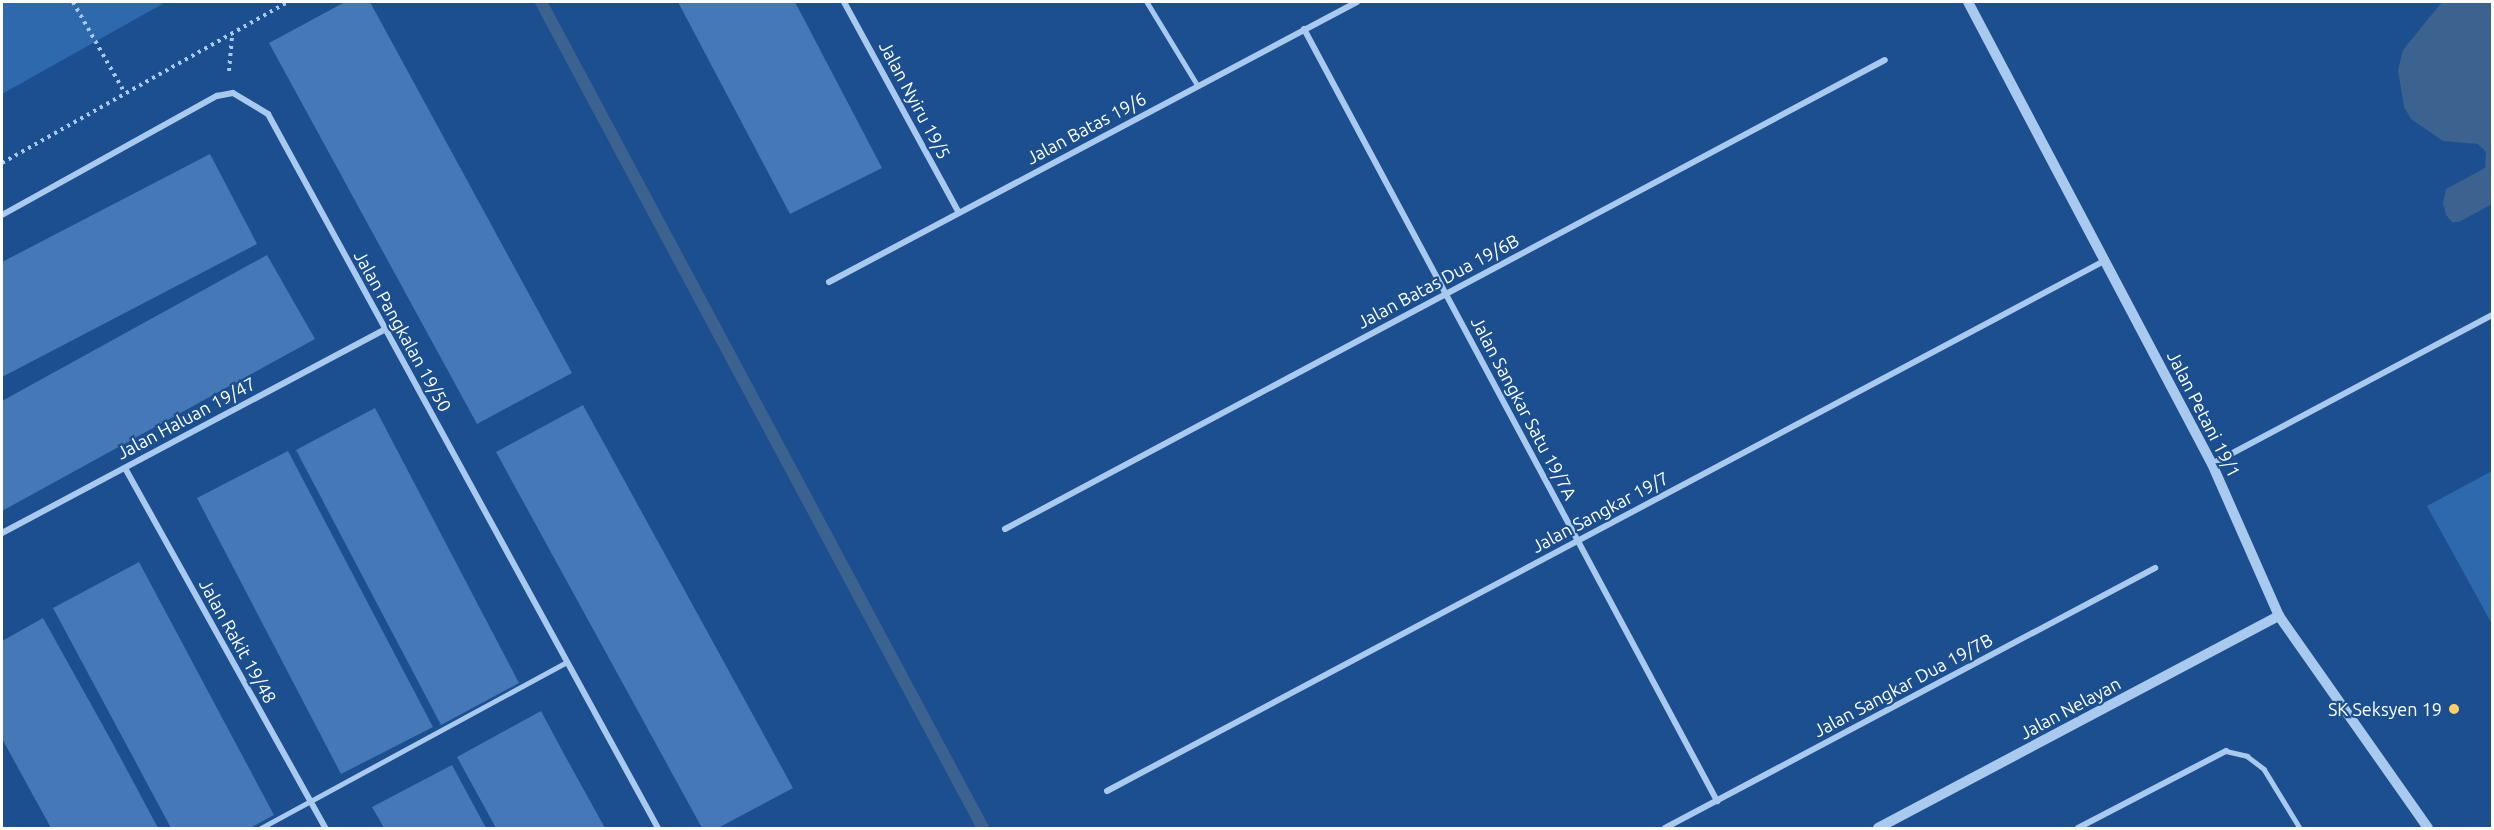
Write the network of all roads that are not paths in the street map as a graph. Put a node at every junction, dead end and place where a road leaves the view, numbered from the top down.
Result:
1 (844, 2) edge
2 (1147, 2) edge
3 (1357, 2) edge
4 (1968, 2) edge
5 (1304, 29) junction
6 (1885, 60) dead end
7 (1198, 86) junction
8 (959, 213) junction
9 (2, 215) edge
10 (2106, 260) junction
11 (829, 282) dead end
12 (1446, 294) junction
13 (2493, 315) edge
14 (385, 329) junction
15 (2212, 464) junction
16 (125, 468) junction
17 (1005, 529) dead end
18 (2, 533) edge
19 (1578, 540) junction
20 (2155, 568) dead end
21 (2279, 616) junction
22 (567, 662) junction
23 (2226, 751) joint
24 (1107, 791) dead end
25 (1718, 801) junction
26 (310, 802) junction
27 (261, 828) edge
28 (325, 828) edge
29 (658, 828) edge
30 (1665, 828) edge
31 (1878, 828) edge
32 (2078, 828) edge
33 (2300, 828) edge
34 (2428, 828) edge

1 - 8 street, Jalan Nyiru 19/5
2 - 7 lane
3 - 5 street, Jalan Batas 19/6
4 - 10 street, Jalan Petani 19/1
5 - 7 street, Jalan Batas 19/6
5 - 12 street, Jalan Sangkar Satu 19/7A
6 - 12 street, Jalan Batas Dua 19/6B
7 - 8 street, Jalan Batas 19/6
8 - 11 street, Jalan Batas 19/6
9 - 14 street, Jalan Pangkalan 19/50
10 - 15 street, Jalan Petani 19/1
10 - 19 street, Jalan Sangkar 19/7
12 - 17 street, Jalan Batas Dua 19/6B
12 - 19 street, Jalan Sangkar Satu 19/7A
13 - 15 street
14 - 16 street, Jalan Haluan 19/47
14 - 22 street, Jalan Pangkalan 19/50
15 - 21 street, Jalan Petani 19/1
16 - 18 street, Jalan Haluan 19/47
16 - 26 street, Jalan Rakit 19/48
19 - 24 street, Jalan Sangkar 19/7
19 - 25 street, Jalan Sangkar Satu 19/7A
20 - 25 street, Jalan Sangkar Dua 19/7B
21 - 31 street, Jalan Nelayan
21 - 34 street, Jalan Petani 19/1
22 - 26 lane
22 - 29 street, Jalan Pangkalan 19/50
23 - 32 street
23 - 33 lane
25 - 30 street, Jalan Sangkar Dua 19/7B
26 - 27 lane
26 - 28 street, Jalan Rakit 19/48

